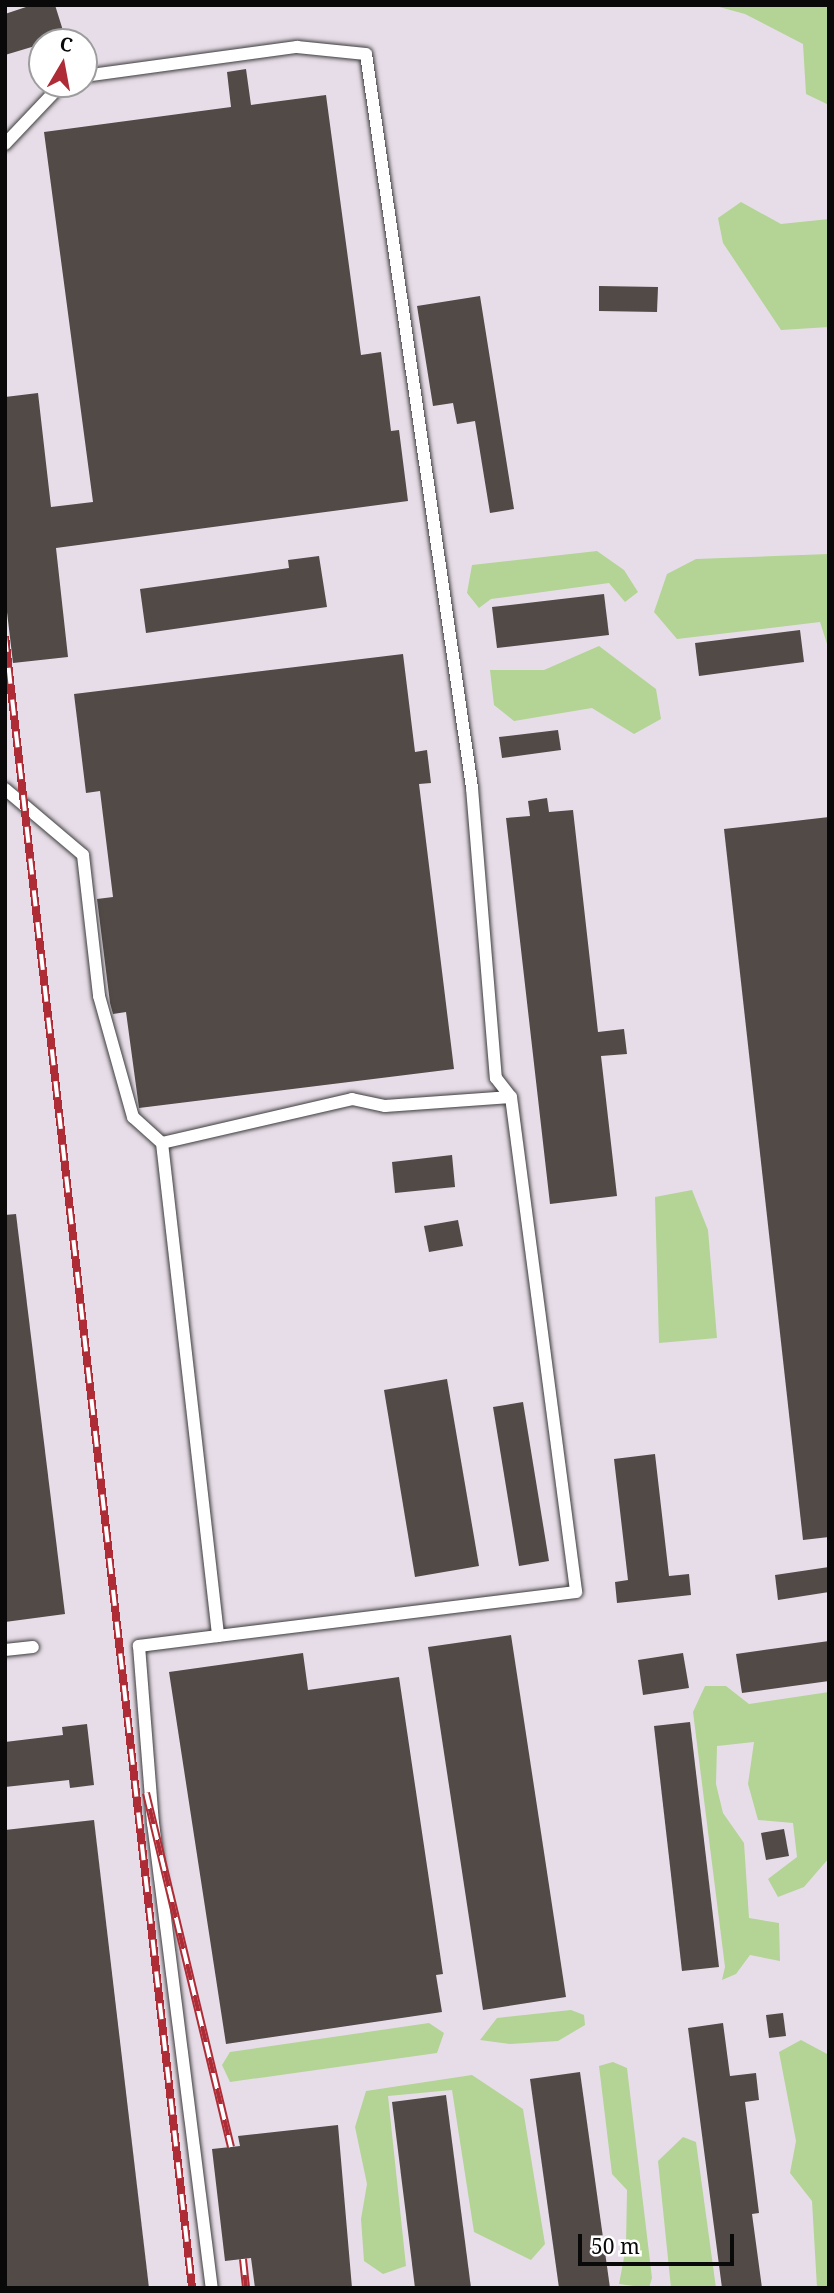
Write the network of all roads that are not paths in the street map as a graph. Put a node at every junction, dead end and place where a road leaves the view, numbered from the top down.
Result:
1 (98, 74) edge
2 (49, 98) edge
3 (5, 144) edge
4 (5, 789) edge
5 (511, 1097) junction
6 (162, 1143) junction
7 (218, 1636) junction
8 (33, 1647) dead end
9 (5, 1650) edge
10 (212, 2288) edge

1 - 5 lane
2 - 3 lane
4 - 6 lane
5 - 6 lane
5 - 7 lane
6 - 7 lane
7 - 10 lane
8 - 9 lane

